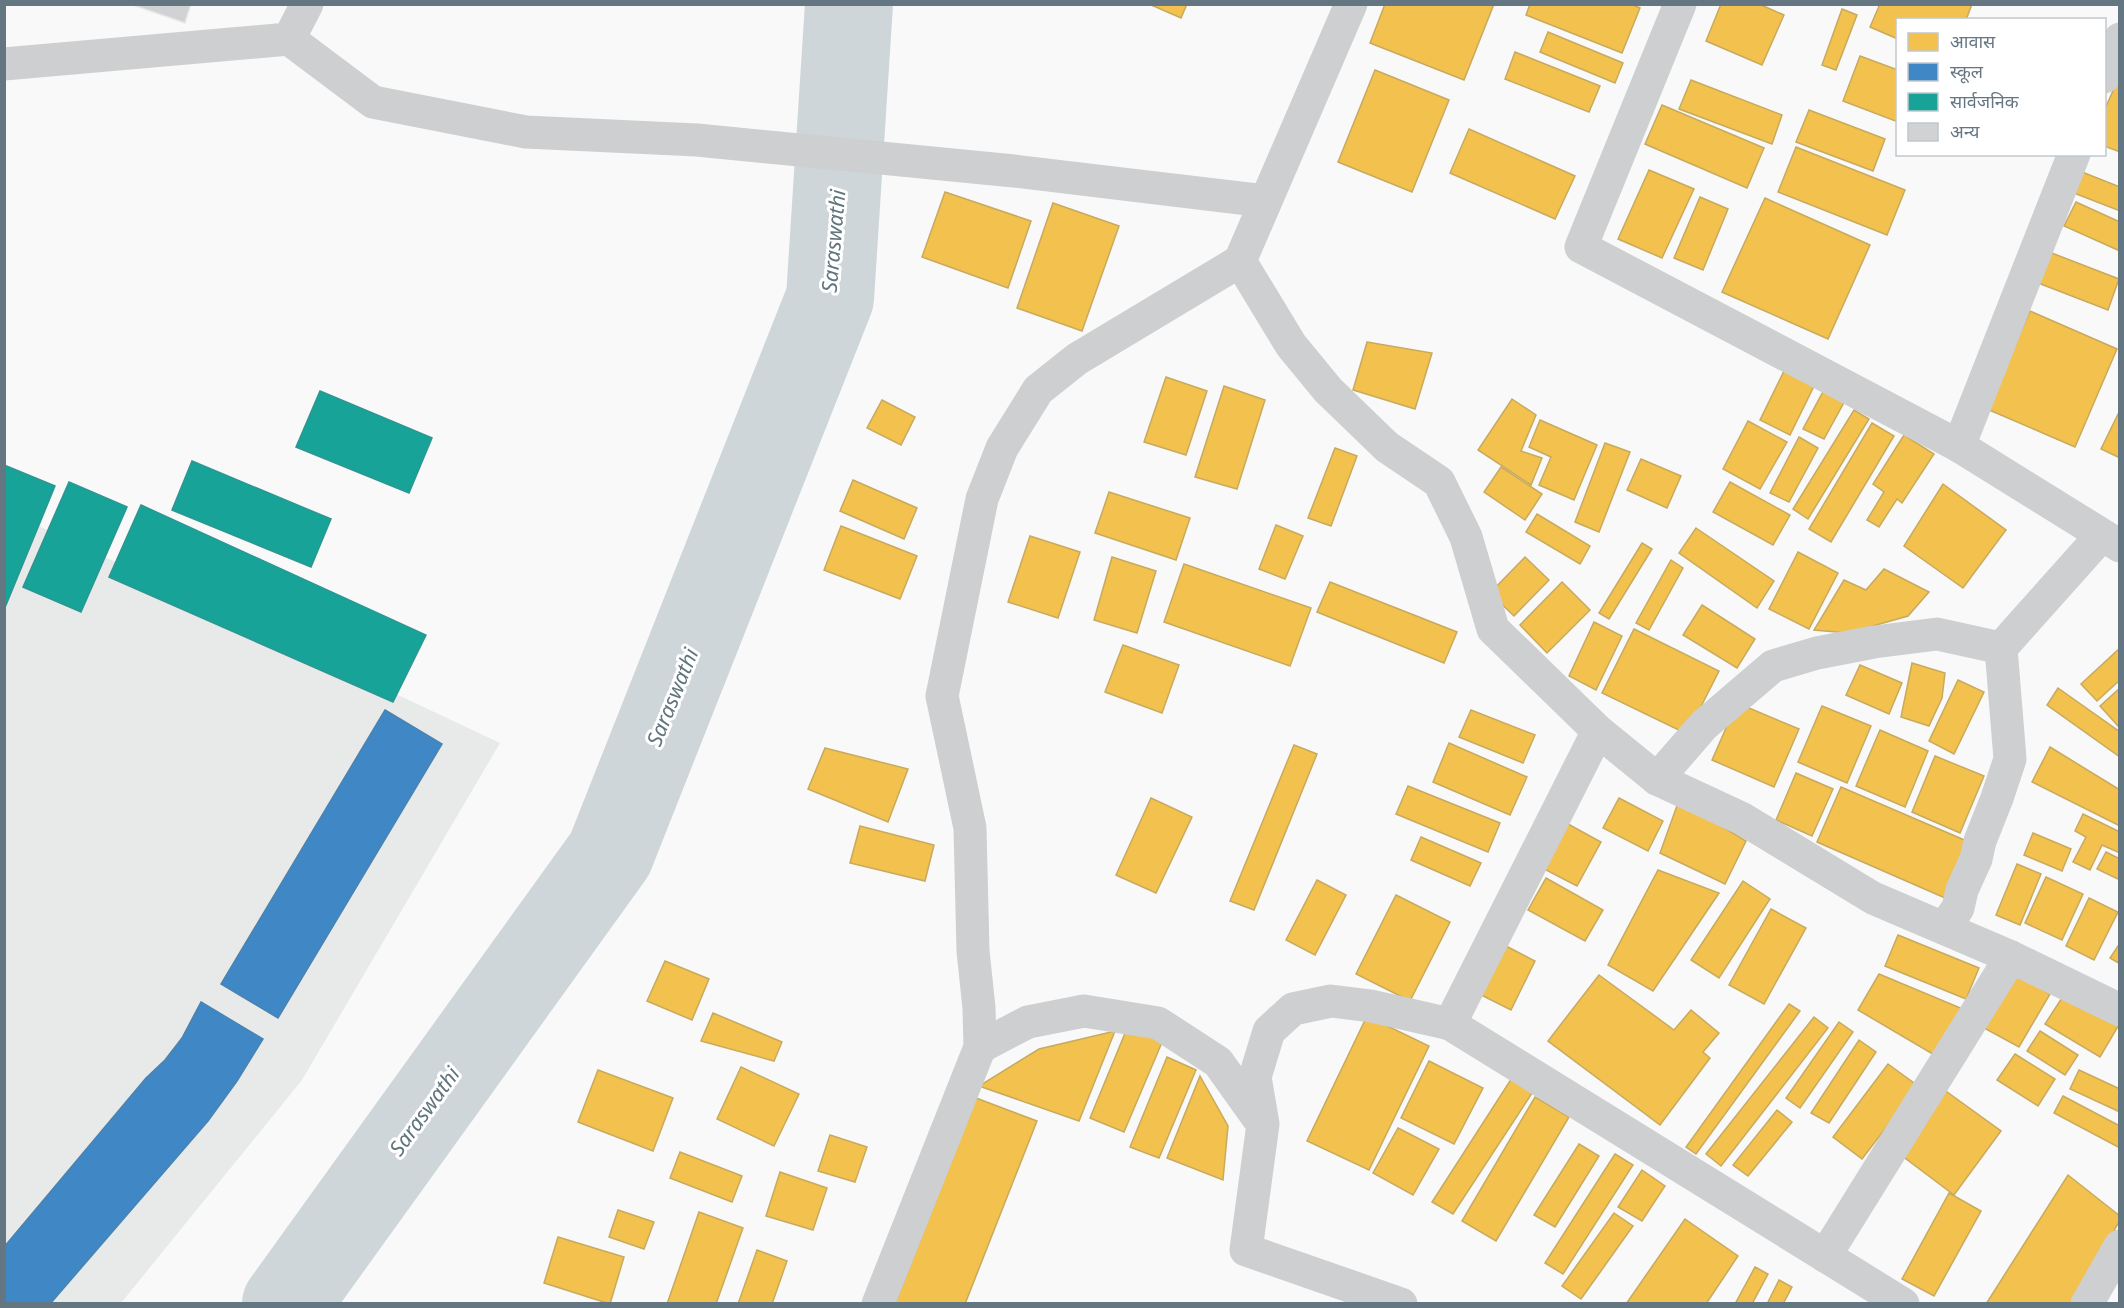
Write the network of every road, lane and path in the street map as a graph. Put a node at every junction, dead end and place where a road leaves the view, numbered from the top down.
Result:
1 (307, 4) edge
2 (1351, 4) edge
3 (1680, 4) edge
4 (289, 39) junction
5 (2120, 39) edge
6 (4, 64) edge
7 (2106, 71) edge
8 (2073, 156) edge
9 (1265, 201) junction
10 (1240, 261) junction
11 (1959, 446) junction
12 (2110, 541) edge
13 (2001, 648) junction
14 (1598, 731) junction
15 (1657, 779) junction
16 (1944, 928) junction
17 (2011, 957) junction
18 (2120, 1010) edge
19 (1450, 1024) junction
20 (980, 1047) junction
21 (1263, 1124) junction
22 (2120, 1246) edge
23 (1825, 1256) junction
24 (878, 1304) edge
25 (1401, 1304) edge
26 (1903, 1304) edge
27 (2087, 1304) edge

1 - 4 street
2 - 9 street
3 - 11 street
4 - 6 street
4 - 9 street
5 - 7 street
8 - 11 street
9 - 10 street
10 - 14 street
10 - 20 street
11 - 12 street
12 - 13 street
13 - 15 street
13 - 16 street
14 - 15 street
14 - 19 street
15 - 16 street
16 - 17 street
17 - 18 street
17 - 23 street
19 - 21 street
19 - 23 street
20 - 21 street
20 - 24 street
21 - 25 street
22 - 27 street
23 - 26 street

